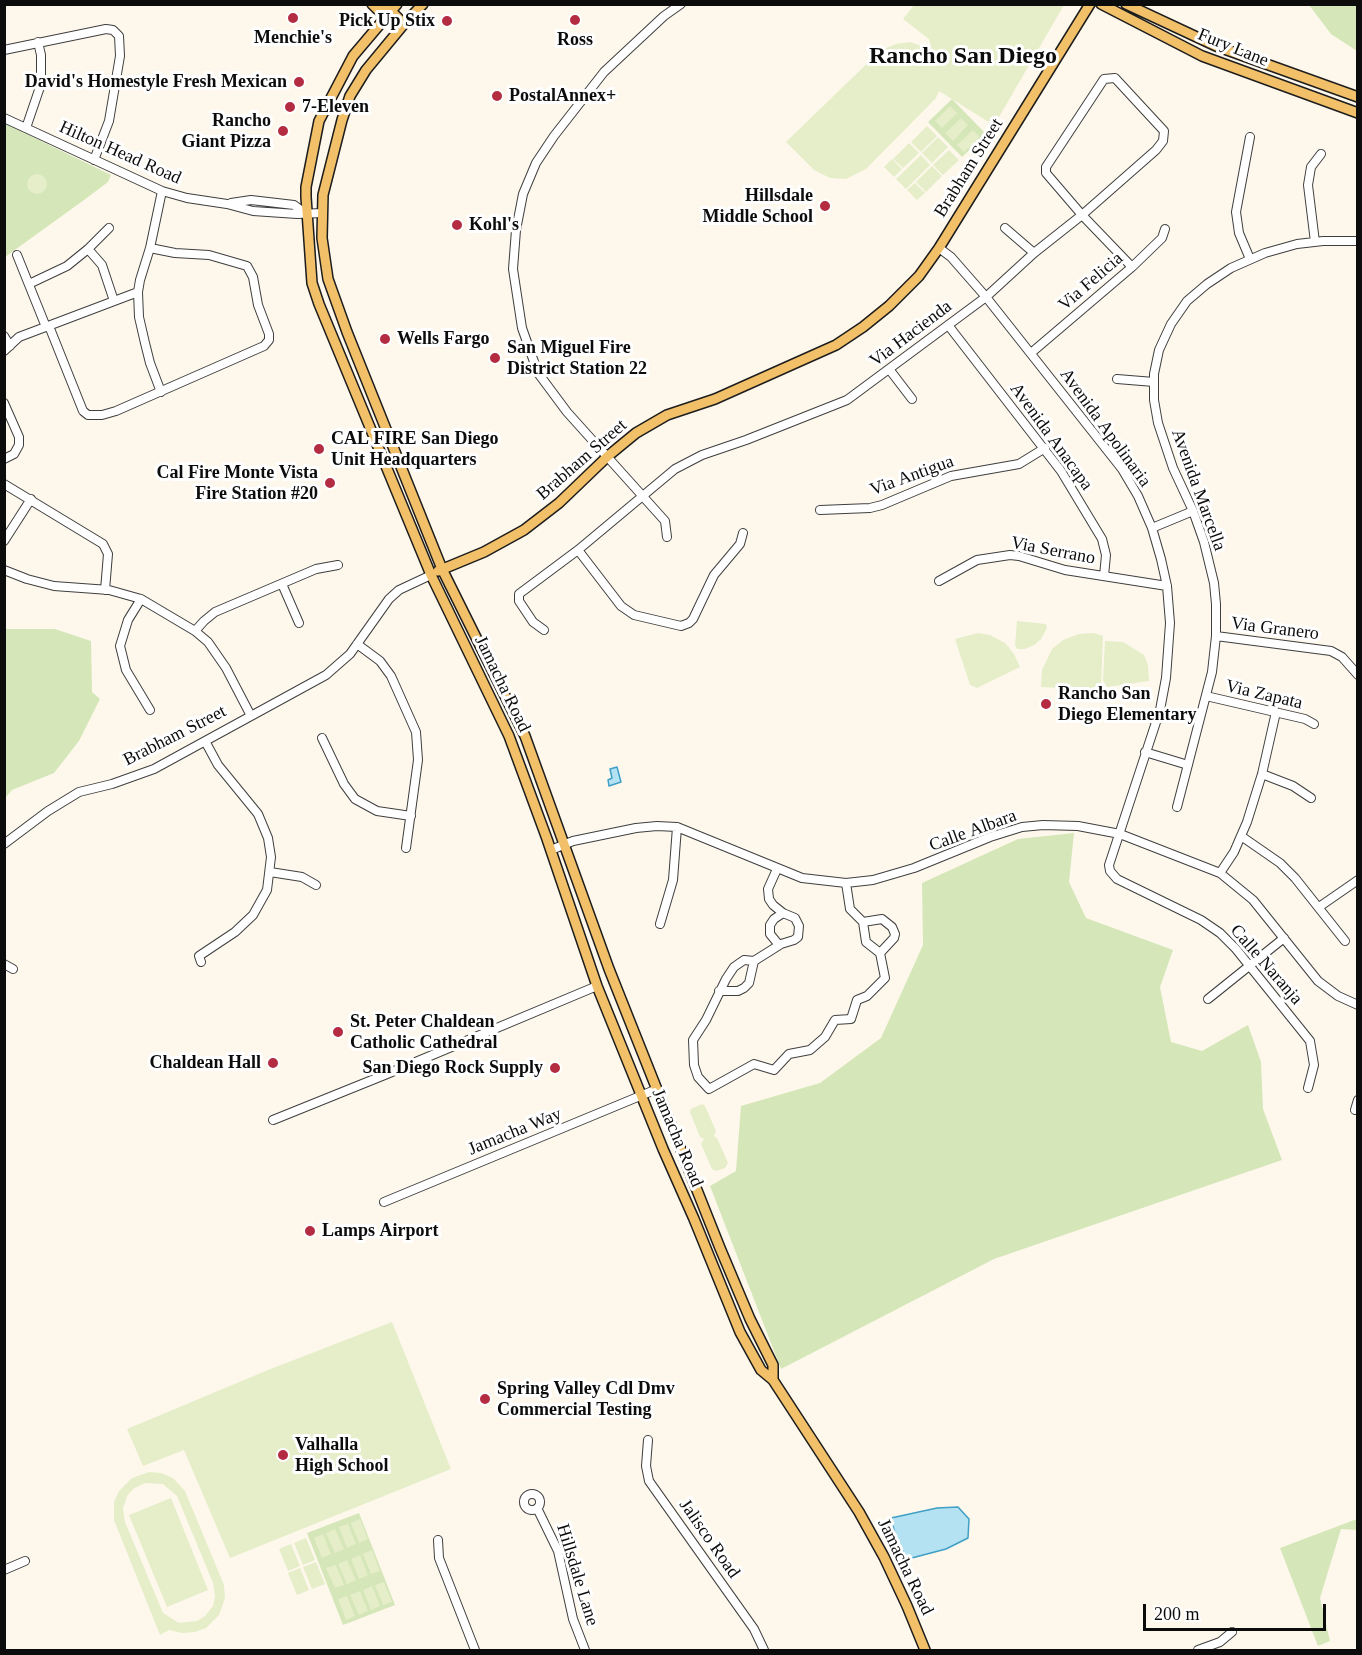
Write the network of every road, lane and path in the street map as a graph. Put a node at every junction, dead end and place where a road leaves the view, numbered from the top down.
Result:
1 (372, 4) edge
2 (423, 4) edge
3 (681, 4) edge
4 (1090, 4) edge
5 (1101, 4) edge
6 (1126, 4) edge
7 (392, 6) edge
8 (404, 24) junction
9 (38, 42) junction
10 (4, 50) edge
11 (1358, 98) edge
12 (1358, 113) edge
13 (4, 118) edge
14 (26, 128) junction
15 (1250, 137) dead end
16 (1321, 154) dead end
17 (94, 160) junction
18 (162, 191) junction
19 (305, 213) junction
20 (322, 213) junction
21 (1082, 215) junction
22 (109, 228) dead end
23 (1005, 228) dead end
24 (1165, 229) dead end
25 (1358, 241) edge
26 (1315, 242) junction
27 (150, 248) junction
28 (939, 248) junction
29 (88, 249) junction
30 (1034, 253) junction
31 (17, 255) dead end
32 (1250, 259) junction
33 (1132, 267) junction
34 (30, 284) junction
35 (138, 292) junction
36 (986, 297) junction
37 (114, 301) junction
38 (948, 325) junction
39 (47, 326) junction
40 (4, 336) edge
41 (7, 348) edge
42 (1031, 353) junction
43 (889, 369) junction
44 (1117, 379) dead end
45 (1154, 382) junction
46 (161, 393) junction
47 (912, 399) dead end
48 (4, 403) edge
49 (1045, 448) junction
50 (608, 456) junction
51 (4, 459) edge
52 (4, 483) edge
53 (642, 495) junction
54 (31, 499) junction
55 (820, 510) dead end
56 (1193, 511) junction
57 (1152, 528) junction
58 (742, 533) dead end
59 (667, 537) dead end
60 (4, 541) edge
61 (578, 550) junction
62 (338, 565) dead end
63 (442, 569) junction
64 (4, 570) edge
65 (430, 575) junction
66 (1104, 576) junction
67 (939, 581) dead end
68 (282, 584) junction
69 (1167, 586) junction
70 (105, 590) junction
71 (141, 599) junction
72 (298, 623) dead end
73 (544, 630) dead end
74 (195, 631) junction
75 (1216, 636) junction
76 (357, 644) junction
77 (1358, 675) edge
78 (1206, 696) junction
79 (150, 710) dead end
80 (1276, 712) junction
81 (251, 716) junction
82 (1314, 724) dead end
83 (322, 738) dead end
84 (205, 741) junction
85 (1145, 752) junction
86 (1188, 765) junction
87 (1262, 774) junction
88 (1311, 798) dead end
89 (1177, 807) dead end
90 (411, 816) junction
91 (676, 827) junction
92 (1120, 834) junction
93 (1242, 836) junction
94 (4, 844) edge
95 (564, 844) junction
96 (406, 848) dead end
97 (551, 850) junction
98 (777, 869) junction
99 (270, 872) junction
100 (1220, 873) junction
101 (1117, 879) joint
102 (1358, 880) edge
103 (846, 883) junction
104 (316, 885) dead end
105 (1319, 907) junction
106 (783, 913) junction
107 (863, 922) junction
108 (660, 924) dead end
109 (1284, 938) junction
110 (1345, 941) dead end
111 (779, 945) junction
112 (879, 953) junction
113 (754, 961) junction
114 (201, 962) dead end
115 (4, 964) edge
116 (1250, 966) junction
117 (13, 969) dead end
118 (597, 986) junction
119 (719, 991) junction
120 (1208, 999) dead end
121 (1358, 1005) edge
122 (1308, 1088) dead end
123 (657, 1089) junction
124 (641, 1097) junction
125 (1358, 1100) edge
126 (1358, 1110) edge
127 (273, 1119) dead end
128 (701, 1201) junction
129 (384, 1202) dead end
130 (694, 1219) junction
131 (773, 1380) junction
132 (648, 1440) dead end
133 (537, 1508) dead end
134 (438, 1540) dead end
135 (24, 1561) dead end
136 (4, 1570) edge
137 (1232, 1632) dead end
138 (475, 1650) edge
139 (585, 1650) edge
140 (764, 1650) edge
141 (924, 1650) edge
142 (1198, 1650) edge

1 - 7 main road
2 - 8 main road, Jamacha Road
3 - 50 street
4 - 28 main road, Brabham Street
5 - 12 main road, Fury Lane
6 - 11 main road, Fury Lane
7 - 8 main road
7 - 19 main road, Jamacha Road
8 - 20 main road, Jamacha Road
9 - 10 street
9 - 14 street
9 - 17 street
13 - 14 street, Hilton Head Road
14 - 17 street, Hilton Head Road
15 - 32 street
16 - 26 street
17 - 18 street, Hilton Head Road
18 - 19 street, Hilton Head Road
18 - 27 street
19 - 20 street, Hilton Head Road
19 - 65 main road, Jamacha Road
20 - 63 main road, Jamacha Road
21 - 21 street, Via Hacienda
21 - 30 street, Via Hacienda
21 - 33 street
22 - 29 street
23 - 30 street
24 - 33 street, Via Felicia
25 - 26 street, Avenida Marcella
26 - 32 street, Avenida Marcella
27 - 35 street
27 - 46 street
28 - 36 street, Avenida Apolinaria
28 - 50 main road, Brabham Street
29 - 34 street
29 - 37 street
30 - 36 street, Via Hacienda
31 - 34 street
32 - 45 street, Avenida Marcella
33 - 42 street, Via Felicia
34 - 39 street
35 - 37 street
35 - 46 street
36 - 38 street, Via Hacienda
36 - 42 street, Avenida Apolinaria
37 - 39 street
38 - 43 street, Via Hacienda
38 - 49 street, Avenida Anacapa
39 - 41 street
39 - 46 street
40 - 41 street
42 - 57 street, Avenida Apolinaria
43 - 47 street
43 - 53 street, Via Hacienda
44 - 45 street
45 - 56 street, Avenida Marcella
48 - 51 street
49 - 55 street, Via Antigua
49 - 66 street, Avenida Anacapa
50 - 53 street
50 - 63 main road, Brabham Street
52 - 54 street
53 - 59 street
53 - 61 street, Via Hacienda
54 - 60 street
54 - 70 street
56 - 57 street
56 - 75 street, Avenida Marcella
57 - 69 street, Avenida Apolinaria
58 - 61 street
61 - 73 street, Via Hacienda
62 - 68 street
63 - 65 main road, Brabham Street
63 - 95 main road, Jamacha Road
64 - 70 street
65 - 76 street, Brabham Street
65 - 97 main road, Jamacha Road
66 - 67 street, Via Serrano
66 - 69 street, Via Serrano
68 - 72 street
68 - 74 street
69 - 85 street, Avenida Apolinaria
70 - 71 street
71 - 74 street
71 - 79 street
74 - 81 street
75 - 77 street, Via Granero
75 - 78 street, Avenida Marcella
76 - 81 street, Brabham Street
76 - 90 street
78 - 80 street, Via Zapata
78 - 86 street, Avenida Marcella
80 - 82 street, Via Zapata
80 - 87 street
81 - 84 street, Brabham Street
83 - 90 street
84 - 94 street, Brabham Street
84 - 99 street
85 - 86 street
85 - 92 street, Avenida Apolinaria
86 - 89 street, Avenida Marcella
87 - 88 street
87 - 93 street
90 - 96 street
91 - 95 street, Calle Albara
91 - 98 street, Calle Albara
91 - 108 street
92 - 100 street, Calle Albara
92 - 101 street, Avenida Apolinaria
92 - 103 street, Calle Albara
93 - 100 street
93 - 105 street
95 - 97 street, Calle Albara
95 - 123 main road, Jamacha Road
97 - 118 main road, Jamacha Road
98 - 103 street, Calle Albara
98 - 106 street
99 - 104 street
99 - 114 street
100 - 109 street, Calle Albara
101 - 116 street, Calle Naranja
102 - 105 street
103 - 107 street
105 - 110 street
106 - 111 street
106 - 111 street
107 - 112 street
107 - 112 street
109 - 116 street
109 - 121 street, Calle Albara
111 - 113 street
112 - 119 street
113 - 119 street
113 - 119 street
115 - 117 street
116 - 120 street
116 - 122 street, Calle Naranja
118 - 124 main road, Jamacha Road
118 - 127 street
123 - 124 street, Jamacha Way
123 - 128 main road, Jamacha Road
124 - 129 street, Jamacha Way
124 - 130 main road, Jamacha Road
125 - 126 street
128 - 130 main road
128 - 131 main road, Jamacha Road
130 - 131 main road, Jamacha Road
131 - 141 main road, Jamacha Road
132 - 140 street, Jalisco Road
133 - 139 street, Hillsdale Lane
134 - 138 street
135 - 136 street
137 - 142 street

